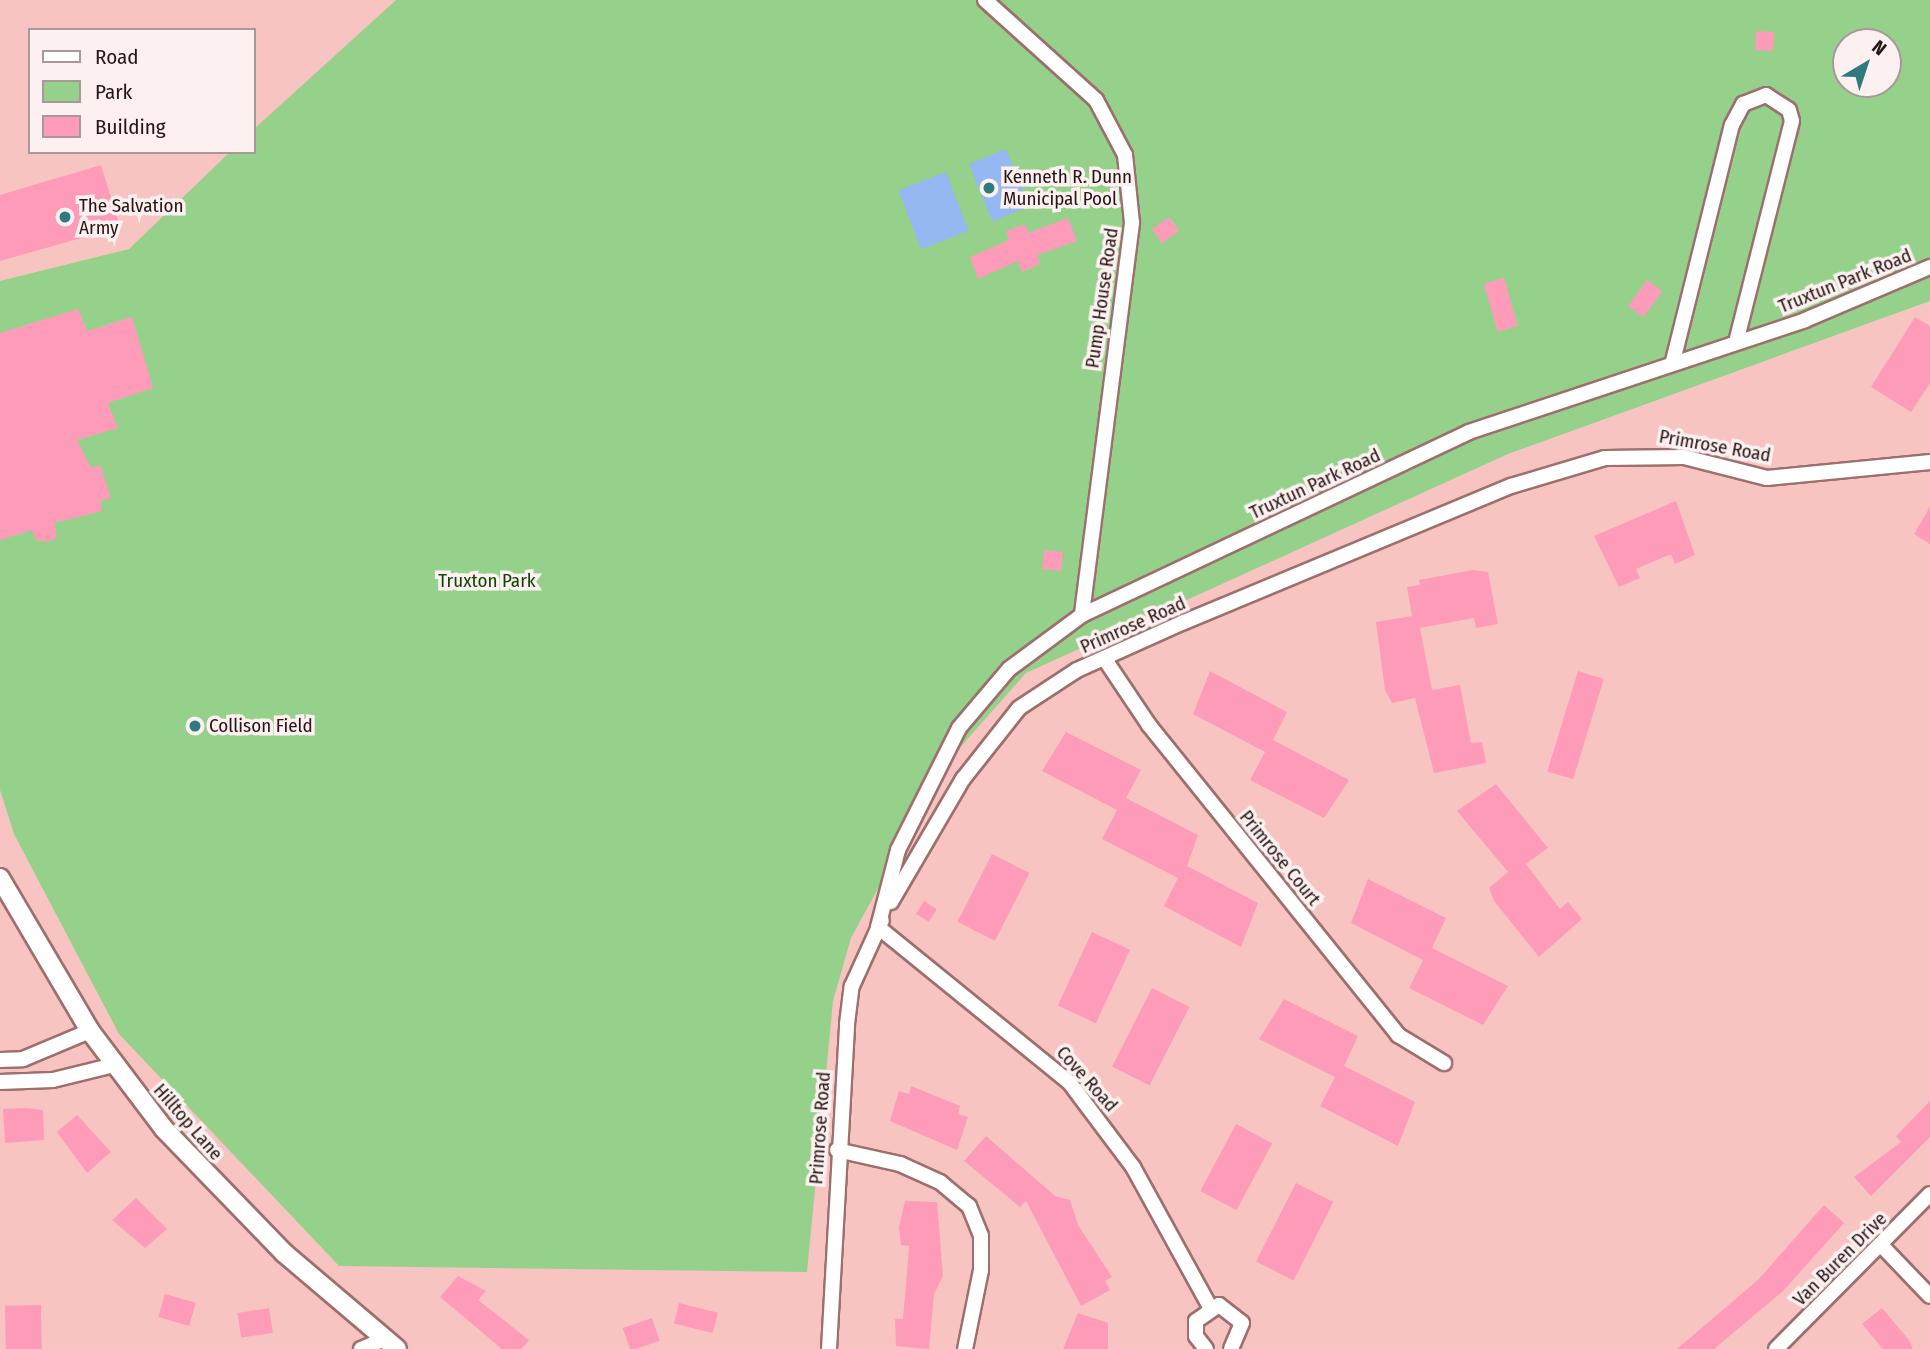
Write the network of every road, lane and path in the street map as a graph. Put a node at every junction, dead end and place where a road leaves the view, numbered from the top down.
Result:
1 (985, 0) edge
2 (1930, 267) edge
3 (1736, 342) junction
4 (1673, 361) junction
5 (1930, 462) edge
6 (1082, 615) junction
7 (1104, 658) junction
8 (1, 883) edge
9 (878, 927) junction
10 (90, 1031) junction
11 (0, 1060) edge
12 (1444, 1063) dead end
13 (114, 1065) junction
14 (0, 1083) edge
15 (837, 1150) junction
16 (1930, 1194) edge
17 (1882, 1246) junction
18 (1930, 1296) edge
19 (1210, 1307) junction
20 (391, 1344) edge
21 (361, 1349) edge
22 (829, 1349) edge
23 (965, 1349) edge
24 (1206, 1349) edge
25 (1231, 1349) edge
26 (1776, 1349) edge

1 - 6 street, Pump House Road
2 - 3 street, Truxtun Park Road
3 - 4 street, Truxtun Park Road
3 - 4 street
4 - 6 street, Truxtun Park Road
5 - 7 street, Primrose Road
6 - 9 street, Truxtun Park Road
7 - 9 street, Primrose Road
7 - 12 street, Primrose Court
8 - 10 street, Hilltop Lane
9 - 15 street, Primrose Road
9 - 19 street, Cove Road
10 - 11 street
10 - 13 street, Hilltop Lane
13 - 14 street
13 - 20 street, Hilltop Lane
15 - 22 street, Primrose Road
15 - 23 street
16 - 17 street, Van Buren Drive
17 - 18 street
17 - 26 street, Van Buren Drive
19 - 24 street
19 - 25 street
20 - 21 street

